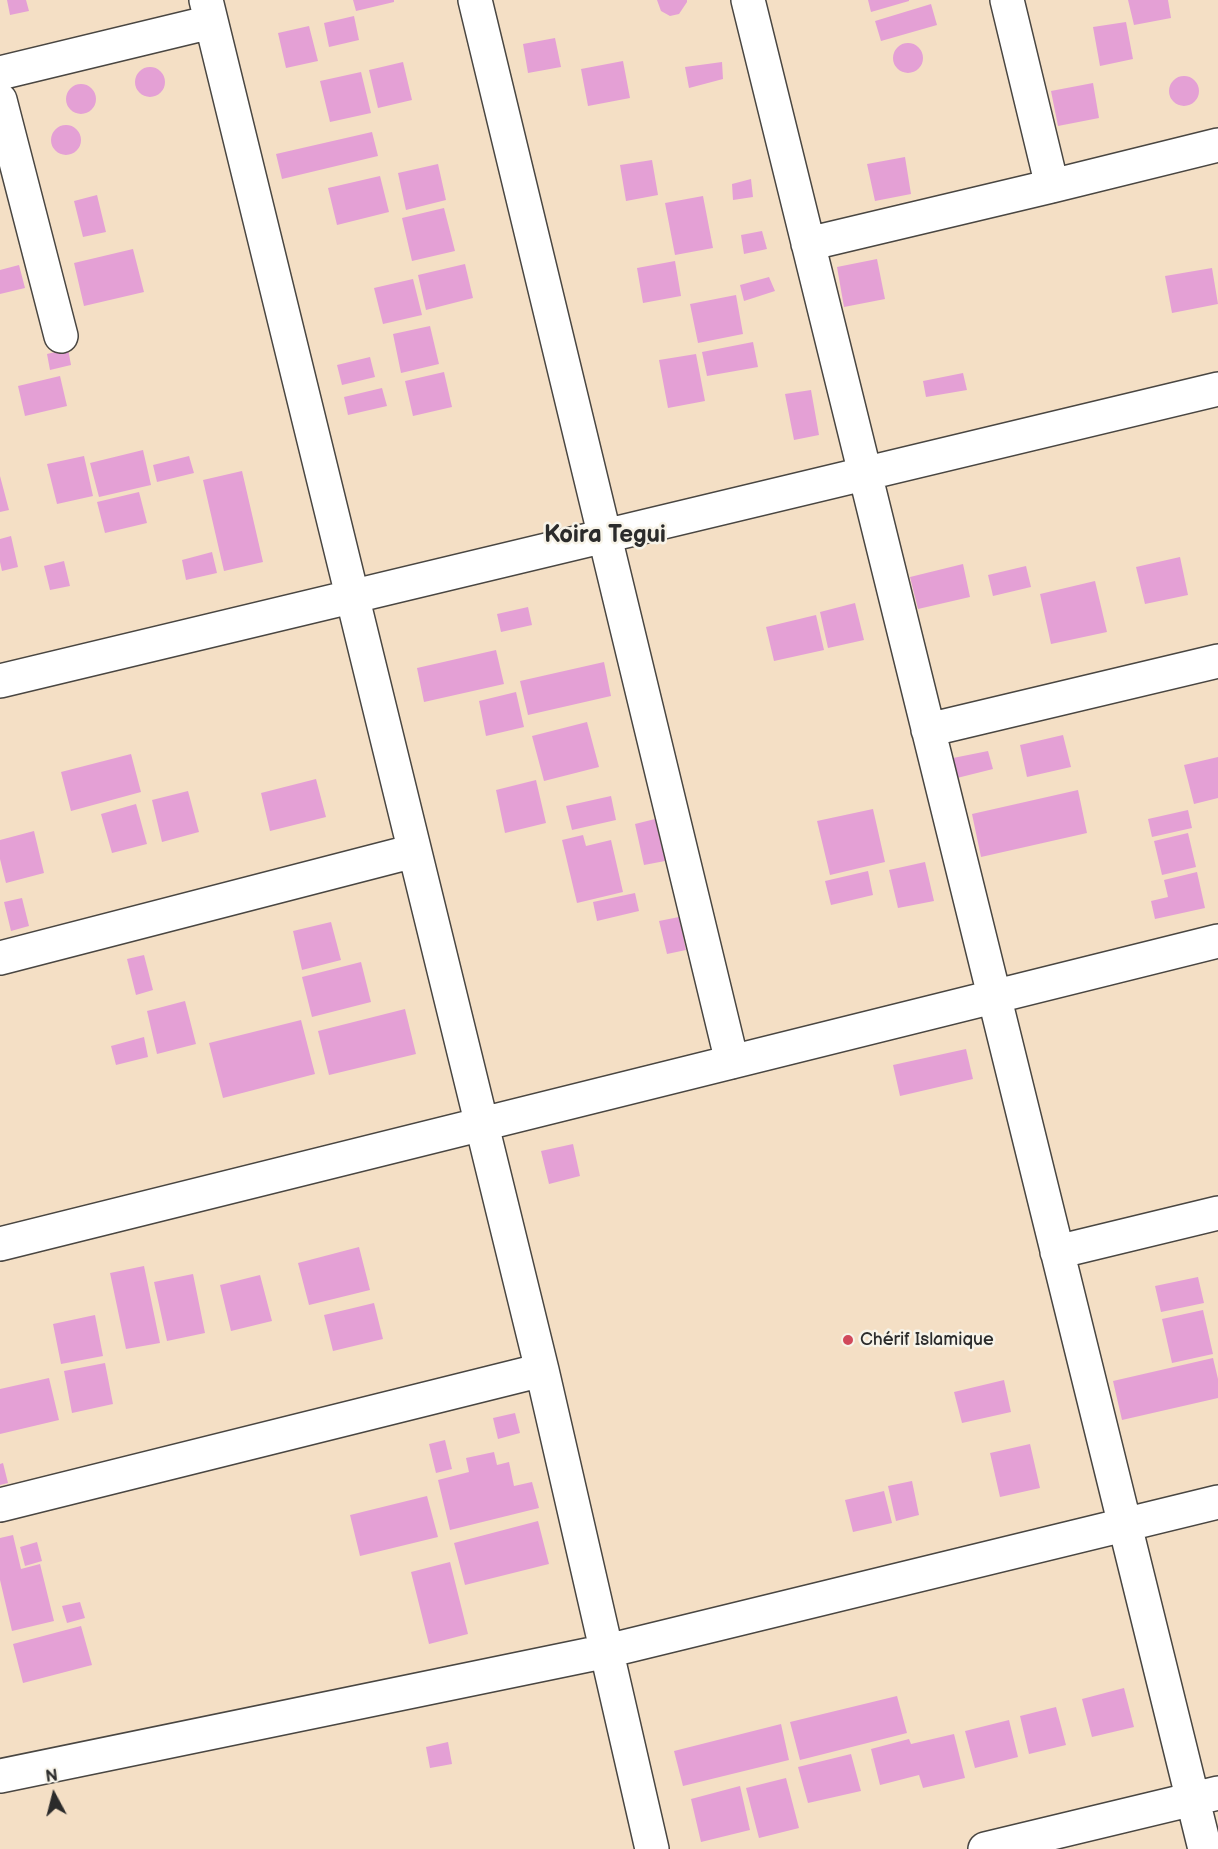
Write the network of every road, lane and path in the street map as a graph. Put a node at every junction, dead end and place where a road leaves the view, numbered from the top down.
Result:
1 (475, 0) edge
2 (748, 0) edge
3 (1007, 0) edge
4 (208, 11) edge
5 (0, 73) edge
6 (0, 100) edge
7 (1218, 144) edge
8 (1052, 186) junction
9 (808, 244) junction
10 (61, 336) dead end
11 (1218, 389) edge
12 (865, 474) junction
13 (605, 536) junction
14 (352, 596) junction
15 (1218, 661) edge
16 (0, 681) edge
17 (928, 730) junction
18 (414, 851) junction
19 (1218, 940) edge
20 (0, 958) edge
21 (994, 996) junction
22 (732, 1062) junction
23 (482, 1125) junction
24 (1218, 1213) edge
25 (0, 1244) edge
26 (1058, 1252) junction
27 (542, 1370) junction
28 (1218, 1502) edge
29 (0, 1505) edge
30 (1125, 1525) junction
31 (607, 1651) junction
32 (0, 1776) edge
33 (1205, 1796) edge
34 (652, 1849) edge
35 (985, 1849) edge
36 (1205, 1849) edge

1 - 13 street
2 - 9 street
3 - 8 street
4 - 5 street
4 - 14 street
6 - 10 street
7 - 8 street
8 - 9 street
9 - 12 street
11 - 12 street
12 - 13 street
12 - 17 street
13 - 14 street
13 - 22 street
14 - 16 street
14 - 18 street
15 - 17 street
17 - 21 street
18 - 20 street
18 - 23 street
19 - 21 street
21 - 22 street
21 - 26 street
22 - 23 street
23 - 25 street
23 - 27 street
24 - 26 street
26 - 30 street
27 - 29 street
27 - 31 street
28 - 30 street
30 - 31 street
30 - 33 street
31 - 32 street
31 - 34 street
33 - 35 street
33 - 36 street

